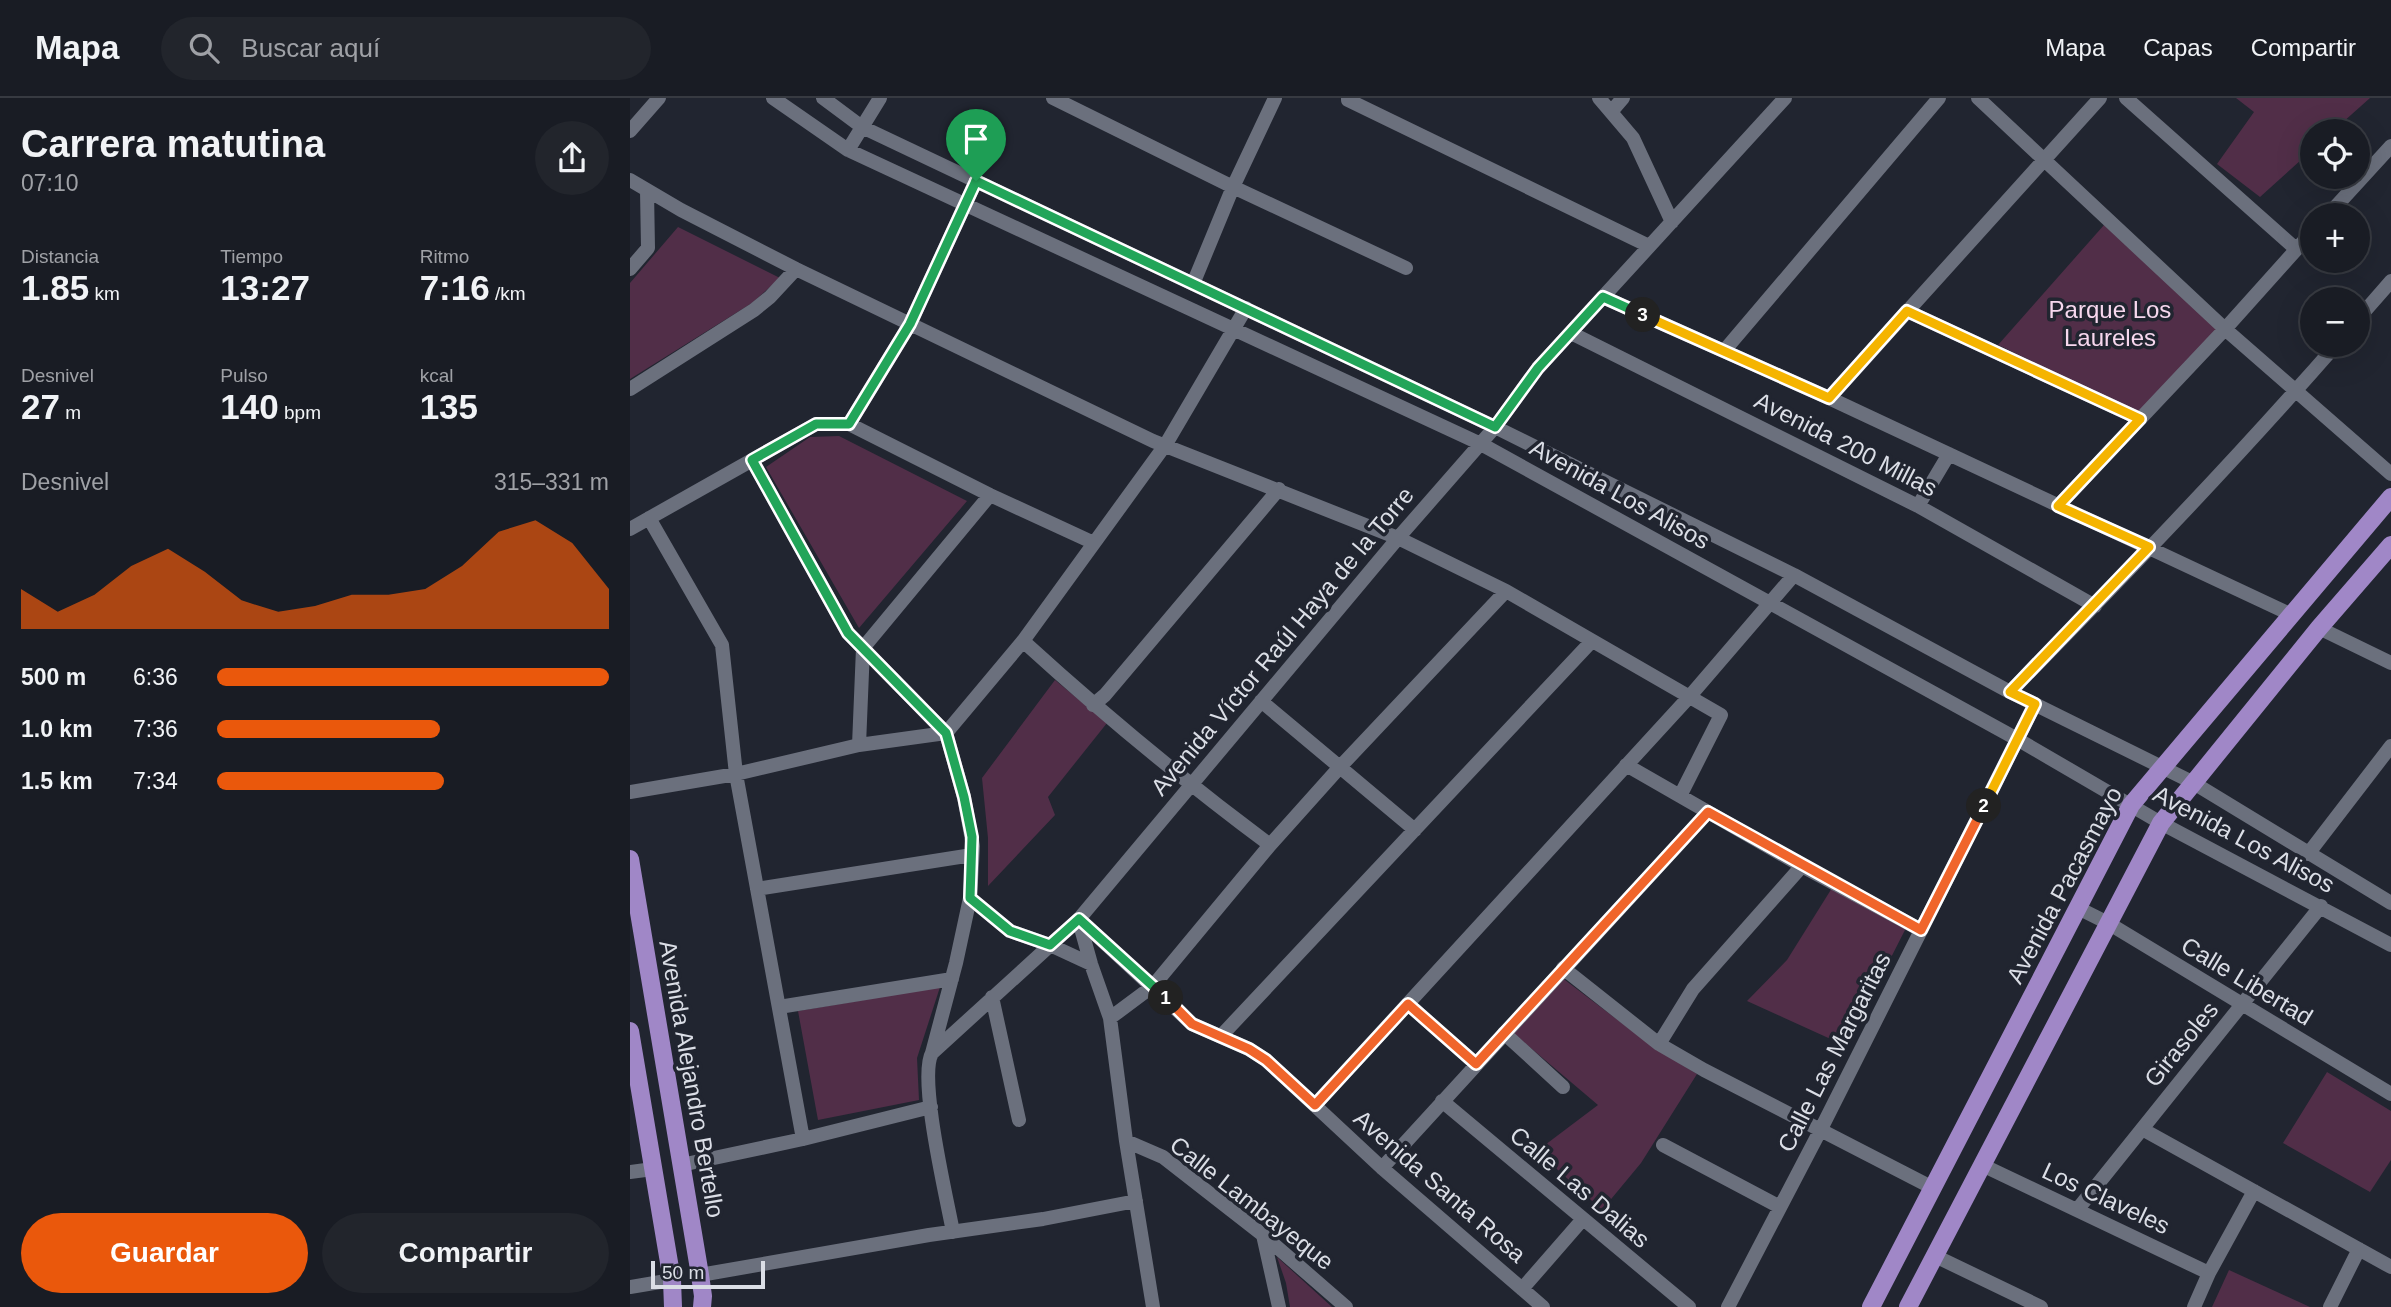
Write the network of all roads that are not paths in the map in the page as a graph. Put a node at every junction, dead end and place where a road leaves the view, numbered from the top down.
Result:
1 (659, 98) edge
2 (773, 98) edge
3 (823, 98) edge
4 (880, 98) edge
5 (1053, 98) edge
6 (1275, 98) edge
7 (1348, 98) edge
8 (1599, 98) edge
9 (1623, 98) edge
10 (1785, 98) edge
11 (1939, 98) edge
12 (1978, 98) edge
13 (2100, 98) edge
14 (2126, 98) edge
15 (1611, 112) junction
16 (862, 127) junction
17 (630, 131) edge
18 (848, 150) junction
19 (2389, 151) edge
20 (2044, 160) junction
21 (630, 180) edge
22 (976, 181) junction
23 (1233, 187) junction
24 (647, 191) junction
25 (2339, 203) edge
26 (964, 204) junction
27 (1672, 222) junction
28 (2300, 245) edge
29 (1648, 246) junction
30 (2296, 249) junction
31 (1406, 268) dead end
32 (630, 269) edge
33 (796, 269) junction
34 (2391, 281) edge
35 (1194, 284) junction
36 (1603, 297) junction
37 (2370, 305) edge
38 (1246, 309) junction
39 (1907, 311) junction
40 (910, 324) junction
41 (1234, 329) junction
42 (2225, 329) junction
43 (1571, 333) junction
44 (1724, 351) junction
45 (2325, 357) edge
46 (630, 389) edge
47 (2295, 391) junction
48 (1829, 398) junction
49 (2140, 419) junction
50 (849, 424) junction
51 (1495, 427) junction
52 (1166, 444) junction
53 (1481, 444) junction
54 (1949, 454) junction
55 (752, 460) junction
56 (2391, 474) edge
57 (1279, 489) junction
58 (990, 495) junction
59 (2391, 497) edge
60 (1919, 506) junction
61 (2058, 506) junction
62 (649, 518) junction
63 (630, 528) edge
64 (1398, 538) junction
65 (1094, 543) junction
66 (2391, 545) edge
67 (2149, 547) junction
68 (1794, 575) junction
69 (1506, 591) junction
70 (1770, 603) junction
71 (2095, 606) junction
72 (2292, 615) junction
73 (2319, 628) junction
74 (1023, 641) junction
75 (1591, 642) junction
76 (863, 648) junction
77 (2391, 663) edge
78 (2010, 692) junction
79 (1690, 696) junction
80 (1261, 701) junction
81 (2035, 704) junction
82 (1093, 705) junction
83 (946, 733) junction
84 (2017, 739) junction
85 (859, 746) junction
86 (2391, 746) edge
87 (1626, 765) junction
88 (2385, 765) edge
89 (2164, 767) junction
90 (1339, 768) junction
91 (736, 774) junction
92 (2192, 782) junction
93 (1190, 786) junction
94 (630, 792) edge
95 (1680, 796) junction
96 (2131, 805) junction
97 (1708, 812) junction
98 (2161, 822) junction
99 (1415, 830) junction
100 (1270, 845) junction
101 (2308, 853) junction
102 (972, 855) junction
103 (630, 859) edge
104 (1802, 866) junction
105 (757, 889) junction
106 (970, 898) junction
107 (2391, 903) edge
108 (2321, 906) junction
109 (2078, 908) junction
110 (1079, 919) junction
111 (2109, 923) junction
112 (1921, 930) junction
113 (1050, 945) junction
114 (2391, 945) edge
115 (1091, 964) junction
116 (1563, 968) junction
117 (952, 979) junction
118 (1153, 986) junction
119 (992, 998) junction
120 (1408, 1004) junction
121 (2242, 1004) junction
122 (779, 1007) junction
123 (1110, 1018) junction
124 (630, 1031) edge
125 (1504, 1033) junction
126 (1221, 1036) junction
127 (1659, 1044) junction
128 (932, 1053) junction
129 (1476, 1064) junction
130 (1563, 1087) dead end
131 (2391, 1094) edge
132 (1442, 1101) junction
133 (1315, 1105) junction
134 (931, 1107) junction
135 (1019, 1120) dead end
136 (1821, 1129) junction
137 (2142, 1129) junction
138 (803, 1139) junction
139 (1126, 1141) junction
140 (1663, 1145) dead end
141 (681, 1164) junction
142 (1982, 1165) junction
143 (1381, 1168) junction
144 (653, 1169) junction
145 (630, 1172) edge
146 (1933, 1188) junction
147 (2254, 1192) junction
148 (1136, 1201) junction
149 (1780, 1207) junction
150 (2077, 1210) junction
151 (1583, 1219) junction
152 (953, 1232) junction
153 (1263, 1235) junction
154 (2359, 1249) junction
155 (1935, 1256) junction
156 (2391, 1267) edge
157 (2210, 1273) junction
158 (701, 1275) junction
159 (672, 1280) junction
160 (630, 1287) edge
161 (1522, 1289) junction
162 (673, 1307) edge
163 (702, 1307) edge
164 (1153, 1307) edge
165 (1279, 1307) edge
166 (1346, 1307) edge
167 (1543, 1307) edge
168 (1689, 1307) edge
169 (1728, 1307) edge
170 (1871, 1307) edge
171 (1908, 1307) edge
172 (2041, 1307) edge
173 (2194, 1307) edge
174 (2330, 1307) edge

1 - 17 street
2 - 18 street, Avenida Los Alisos
3 - 16 street, Avenida Los Alisos
4 - 16 street
5 - 23 street
6 - 23 street
7 - 29 street
8 - 15 street
9 - 15 street
10 - 27 street, Avenida Víctor Raúl Haya de la Torre
11 - 44 street
12 - 20 street
13 - 20 street
14 - 30 street
15 - 27 street
16 - 18 street
16 - 22 street, Avenida Los Alisos
18 - 26 street, Avenida Los Alisos
19 - 25 street
20 - 39 street
20 - 42 street
21 - 24 street
22 - 26 street
22 - 35 street, Avenida Los Alisos
23 - 31 street
23 - 35 street
24 - 32 street
24 - 33 street
26 - 40 street
26 - 41 street, Avenida Los Alisos
27 - 29 street, Avenida Víctor Raúl Haya de la Torre
28 - 30 street
29 - 36 street, Avenida Víctor Raúl Haya de la Torre
30 - 42 street
33 - 40 street
33 - 46 street
34 - 37 street
35 - 38 street, Avenida Los Alisos
36 - 43 street, Avenida Víctor Raúl Haya de la Torre
36 - 44 street
38 - 41 street
38 - 51 street, Avenida Los Alisos
39 - 48 street
39 - 49 street
40 - 50 street
40 - 52 street
41 - 52 street
41 - 53 street, Avenida Los Alisos
42 - 47 street
42 - 49 street
43 - 51 street, Avenida Víctor Raúl Haya de la Torre
43 - 60 street, Avenida 200 Millas
44 - 48 street
45 - 47 street
47 - 56 street
47 - 67 street
48 - 54 street
49 - 61 street
50 - 55 street
50 - 58 street
51 - 53 street, Avenida Víctor Raúl Haya de la Torre
51 - 68 street, Avenida Los Alisos
52 - 57 street
52 - 65 street
53 - 64 street, Avenida Víctor Raúl Haya de la Torre
53 - 70 street, Avenida Los Alisos
54 - 60 street
54 - 61 street
55 - 62 street
55 - 76 street
57 - 64 street
57 - 82 street
58 - 65 street
58 - 76 street
59 - 72 main road, Avenida Pacasmayo
60 - 71 street, Avenida 200 Millas
61 - 67 street
62 - 63 street
62 - 91 street
64 - 69 street
64 - 80 street, Avenida Víctor Raúl Haya de la Torre
65 - 74 street
66 - 73 main road
67 - 71 street
67 - 72 street
68 - 70 street
68 - 78 street, Avenida Los Alisos
69 - 75 street
69 - 90 street
70 - 79 street
70 - 84 street, Avenida Los Alisos
71 - 78 street
72 - 89 main road, Avenida Pacasmayo
73 - 77 street
73 - 92 main road
74 - 82 street
74 - 83 street
75 - 79 street
75 - 99 street
76 - 83 street
76 - 85 street
78 - 81 street, Avenida Los Alisos
79 - 87 street
79 - 95 street
80 - 90 street
80 - 93 street, Avenida Víctor Raúl Haya de la Torre
81 - 84 street, Calle Las Margaritas
81 - 89 street, Avenida Los Alisos
82 - 93 street
83 - 85 street
83 - 102 street
84 - 96 street, Avenida Los Alisos
84 - 112 street, Calle Las Margaritas
85 - 91 street
86 - 88 street
87 - 95 street
87 - 120 street
88 - 101 street
89 - 92 street, Avenida Los Alisos
89 - 96 main road, Avenida Pacasmayo
90 - 99 street
90 - 100 street
91 - 94 street
91 - 105 street
92 - 98 main road
92 - 101 street, Avenida Los Alisos
93 - 100 street
93 - 110 street, Avenida Víctor Raúl Haya de la Torre
95 - 97 street
96 - 98 street, Avenida Los Alisos
96 - 109 main road, Avenida Pacasmayo
97 - 104 street
97 - 116 street
98 - 108 street, Avenida Los Alisos
98 - 111 main road
99 - 126 street
100 - 118 street
101 - 107 street, Avenida Los Alisos
102 - 105 street
102 - 106 street
103 - 141 main road, Avenida Alejandro Bertello
104 - 112 street
104 - 127 street
105 - 122 street
106 - 113 street
106 - 117 street
108 - 114 street, Avenida Los Alisos
108 - 121 street, Girasoles
109 - 111 street, Calle Libertad
109 - 146 main road, Avenida Pacasmayo
110 - 113 street, Avenida Víctor Raúl Haya de la Torre
110 - 115 street
110 - 118 street, Avenida Santa Rosa
111 - 121 street, Calle Libertad
111 - 142 main road
112 - 136 street, Calle Las Margaritas
113 - 115 street
113 - 119 street, Avenida Víctor Raúl Haya de la Torre
115 - 123 street
116 - 125 street
116 - 127 street
117 - 122 street
117 - 128 street
118 - 123 street
118 - 126 street, Avenida Santa Rosa
119 - 128 street, Avenida Víctor Raúl Haya de la Torre
119 - 135 street
120 - 129 street
120 - 133 street
121 - 131 street, Calle Libertad
121 - 137 street, Girasoles
122 - 138 street
123 - 139 street
124 - 144 main road
125 - 129 street
125 - 130 street
126 - 133 street, Avenida Santa Rosa
127 - 136 street
128 - 134 street
129 - 132 street
132 - 143 street
132 - 151 street, Calle Las Dalias
133 - 143 street, Avenida Santa Rosa
134 - 138 street
134 - 152 street
136 - 146 street
136 - 149 street, Calle Las Margaritas
137 - 147 street
137 - 150 street, Girasoles
138 - 141 street
139 - 148 street
139 - 153 street, Calle Lambayeque
140 - 149 street
141 - 158 main road, Avenida Alejandro Bertello
142 - 150 street, Los Claveles
142 - 155 main road
143 - 161 street, Avenida Santa Rosa
144 - 145 street
144 - 159 main road
146 - 170 main road, Avenida Pacasmayo
147 - 154 street
147 - 157 street
148 - 152 street
148 - 164 street
149 - 169 street, Calle Las Margaritas
150 - 157 street, Los Claveles
151 - 161 street
151 - 168 street, Calle Las Dalias
152 - 158 street
153 - 165 street
153 - 166 street, Calle Lambayeque
154 - 156 street
154 - 174 street
155 - 171 main road
155 - 172 street
157 - 173 street
158 - 163 main road, Avenida Alejandro Bertello
159 - 160 street
159 - 162 main road
161 - 167 street, Avenida Santa Rosa

